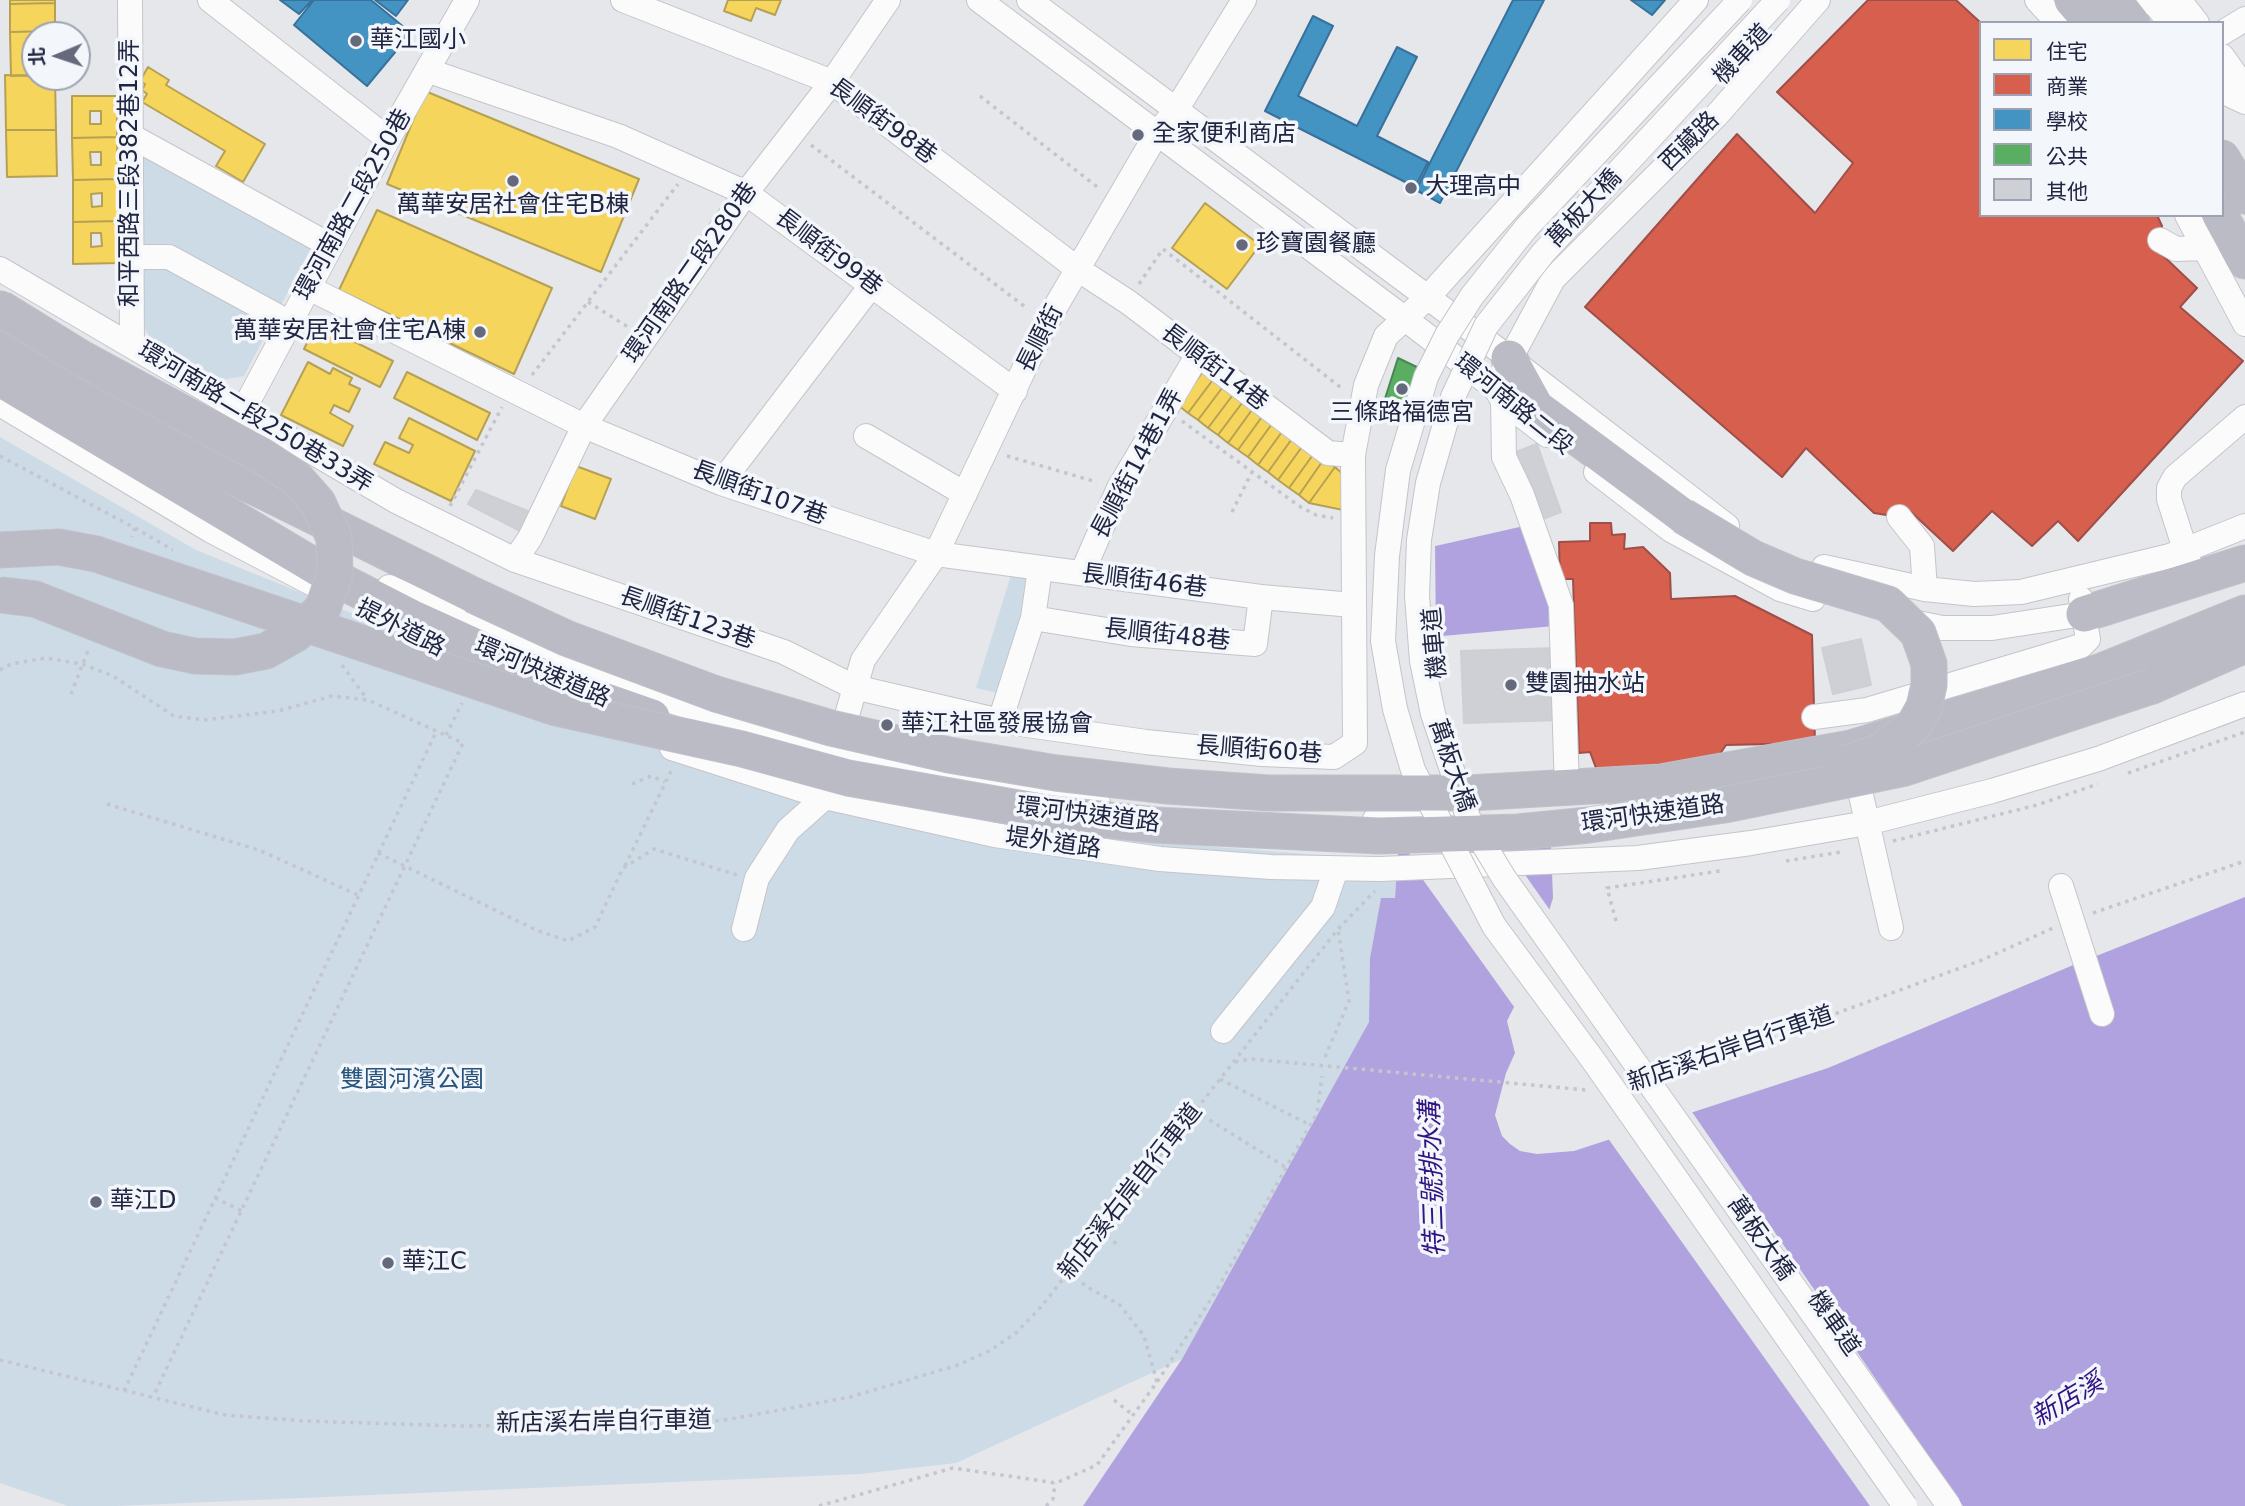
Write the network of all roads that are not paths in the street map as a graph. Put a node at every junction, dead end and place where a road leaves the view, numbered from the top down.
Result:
1 (130, 0) edge
2 (210, 0) edge
3 (467, 0) edge
4 (623, 0) edge
5 (888, 0) edge
6 (979, 0) edge
7 (1029, 0) edge
8 (1244, 0) edge
9 (1696, 0) edge
10 (1725, 0) edge
11 (1740, 0) edge
12 (1779, 0) edge
13 (1794, 0) edge
14 (1818, 0) edge
15 (2037, 0) edge
16 (2071, 0) edge
17 (2114, 0) edge
18 (2145, 0) edge
19 (2179, 0) edge
20 (2245, 19) edge
21 (2056, 21) edge
22 (2090, 21) edge
23 (2130, 21) edge
24 (2168, 21) edge
25 (2195, 21) edge
26 (2224, 32) edge
27 (2224, 62) edge
28 (429, 71) junction
29 (832, 82) junction
30 (2235, 93) edge
31 (1176, 110) junction
32 (1156, 135) junction
33 (131, 136) junction
34 (388, 139) junction
35 (2224, 161) edge
36 (746, 193) junction
37 (2245, 196) edge
38 (2188, 217) edge
39 (2221, 217) edge
40 (2160, 240) dead end
41 (331, 246) junction
42 (2207, 248) junction
43 (132, 257) junction
44 (2245, 261) edge
45 (0, 269) edge
46 (1079, 270) junction
47 (871, 286) junction
48 (309, 288) junction
49 (0, 292) edge
50 (1427, 298) junction
51 (0, 308) edge
52 (1404, 318) junction
53 (290, 323) junction
54 (2245, 324) edge
55 (0, 345) edge
56 (132, 345) junction
57 (1197, 356) junction
58 (0, 379) edge
59 (1503, 383) junction
60 (1015, 391) junction
61 (0, 404) edge
62 (243, 411) junction
63 (2245, 417) edge
64 (584, 426) junction
65 (866, 436) dead end
66 (1353, 455) junction
67 (721, 483) junction
68 (965, 494) junction
69 (1899, 517) dead end
70 (2245, 526) edge
71 (0, 550) edge
72 (936, 554) junction
73 (1792, 558) junction
74 (515, 560) junction
75 (2245, 563) edge
76 (2190, 565) junction
77 (1041, 569) junction
78 (360, 572) dead end
79 (1082, 573) junction
80 (2077, 581) junction
81 (1780, 589) junction
82 (1925, 589) junction
83 (0, 595) edge
84 (1261, 597) junction
85 (1353, 605) junction
86 (0, 607) edge
87 (2245, 613) edge
88 (2084, 614) junction
89 (1033, 618) junction
90 (2245, 645) edge
91 (854, 687) junction
92 (2245, 704) edge
93 (2107, 705) dead end
94 (1814, 717) dead end
95 (1000, 721) junction
96 (741, 748) junction
97 (837, 752) junction
98 (1854, 761) junction
99 (1567, 789) junction
100 (825, 797) junction
101 (1463, 804) junction
102 (1867, 823) junction
103 (1589, 825) junction
104 (1336, 869) junction
105 (2061, 886) dead end
106 (1891, 928) dead end
107 (744, 929) dead end
108 (2102, 1014) dead end
109 (1223, 1031) dead end
110 (1895, 1506) edge
111 (1905, 1506) edge
112 (1949, 1506) edge
113 (1960, 1506) edge

1 - 33 street, 和平西路三段382巷12弄
2 - 34 street
3 - 28 street, 環河南路二段250巷
4 - 29 street, 長順街98巷
5 - 29 street, 環河南路二段280巷
6 - 32 street, 環河南路二段
7 - 31 street, 環河南路二段
8 - 31 street, 長順街
9 - 50 street
10 - 110 street, 機車道, bridge
11 - 111 street, 萬板大橋, bridge
12 - 112 street, 萬板大橋, bridge
13 - 113 street, 機車道, bridge
14 - 59 street, 西藏路
15 - 21 street
16 - 22 highway
17 - 23 highway
18 - 24 street
19 - 25 street
20 - 26 street
27 - 30 street
28 - 34 street, 環河南路二段250巷
28 - 36 street, 長順街99巷
29 - 36 street, 環河南路二段280巷
29 - 46 street, 長順街98巷
31 - 32 street, 長順街
31 - 50 street, 環河南路二段
32 - 46 street, 長順街
32 - 52 street, 環河南路二段
33 - 41 street
33 - 43 street, 和平西路三段382巷12弄
34 - 41 street, 環河南路二段250巷
35 - 37 highway
36 - 47 street, 長順街99巷
36 - 64 street, 環河南路二段280巷
38 - 42 street
39 - 44 highway
40 - 42 street
41 - 48 street, 環河南路二段250巷
42 - 54 street
43 - 53 street
43 - 56 street, 和平西路三段382巷12弄
45 - 56 street, 環河南路二段250巷33弄
46 - 57 street, 長順街14巷
46 - 60 street, 長順街
47 - 60 street, 長順街99巷
47 - 67 street
48 - 53 street, 環河南路二段250巷
48 - 64 street, 長順街107巷
49 - 86 street
50 - 52 street
50 - 59 street, 環河南路二段
51 - 83 highway, bridge
52 - 59 street, 環河南路二段
52 - 66 street, 長順街60巷
53 - 62 street, 環河南路二段250巷
55 - 101 highway, 環河快速道路, bridge
56 - 62 street, 環河南路二段250巷33弄
57 - 66 street, 長順街14巷
57 - 79 street, 長順街14巷1弄
58 - 96 highway, 環河快速道路, bridge
59 - 73 street, 環河南路二段
59 - 81 street, 環河南路二段
59 - 99 street
59 - 103 highway, bridge
60 - 68 street, 長順街
61 - 100 street, 提外道路
62 - 74 street, 環河南路二段250巷33弄
63 - 76 street
64 - 67 street, 長順街107巷
64 - 74 street, 環河南路二段280巷
65 - 68 street
66 - 85 street, 長順街60巷
67 - 72 street, 長順街107巷
68 - 72 street, 長順街
69 - 82 street
70 - 76 street, 環河南路二段
71 - 96 highway, bridge
72 - 77 street, 長順街46巷
72 - 91 street, 長順街
73 - 81 street
73 - 82 street, 環河南路二段
74 - 91 street, 長順街123巷
75 - 76 highway
76 - 80 street, 環河南路二段
76 - 88 highway
77 - 79 street, 長順街46巷
77 - 89 street
78 - 97 street
79 - 84 street, 長順街46巷
80 - 82 street, 環河南路二段
80 - 88 street
81 - 88 street, 環河南路二段
84 - 85 street, 長順街46巷
84 - 89 street, 長順街48巷
85 - 95 street, 長順街60巷
87 - 98 highway, 環河快速道路
88 - 94 street
89 - 95 street
90 - 103 highway, 環河快速道路, bridge
91 - 95 street, 長順街60巷
91 - 97 street
92 - 102 street, 堤外道路
93 - 98 street
96 - 103 highway, 環河快速道路, bridge
97 - 100 street
97 - 101 street
98 - 99 highway, 環河快速道路
98 - 102 street
99 - 101 highway, 環河快速道路
100 - 104 street, 堤外道路
100 - 107 street
102 - 104 street, 堤外道路, bridge
102 - 106 street
104 - 109 street
105 - 108 street

